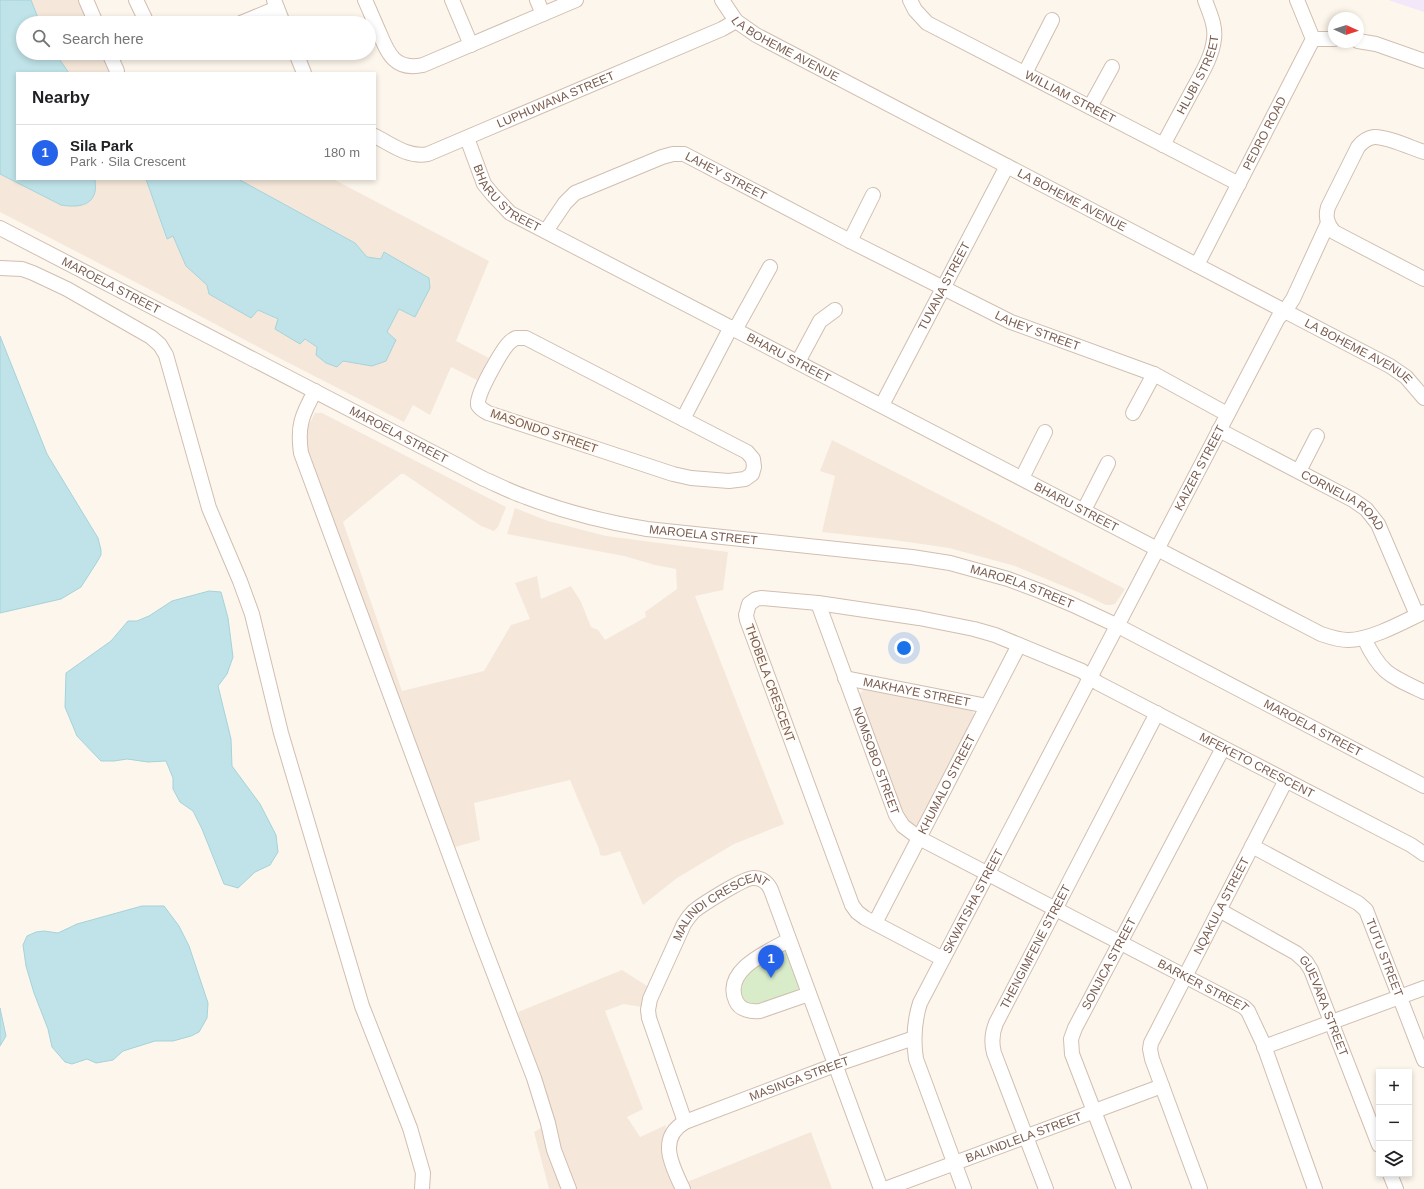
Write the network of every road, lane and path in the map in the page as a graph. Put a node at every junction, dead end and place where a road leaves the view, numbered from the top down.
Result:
1 (86, 0) edge
2 (136, 0) edge
3 (365, 0) edge
4 (452, 0) edge
5 (537, 0) edge
6 (576, 0) edge
7 (722, 0) edge
8 (910, 0) edge
9 (1205, 0) edge
10 (1297, 0) edge
11 (275, 4) edge
12 (543, 14) junction
13 (93, 16) edge
14 (144, 16) edge
15 (254, 16) edge
16 (280, 16) edge
17 (372, 16) edge
18 (1052, 20) dead end
19 (736, 21) junction
20 (376, 27) edge
21 (1313, 39) junction
22 (1328, 39) edge
23 (1364, 42) edge
24 (471, 45) junction
25 (112, 60) edge
26 (299, 60) edge
27 (1424, 61) edge
28 (1112, 67) dead end
29 (117, 71) dead end
30 (304, 72) edge
31 (1025, 73) junction
32 (1090, 107) junction
33 (376, 136) edge
34 (467, 138) junction
35 (1163, 145) junction
36 (1424, 152) edge
37 (1007, 166) junction
38 (1239, 184) junction
39 (873, 195) dead end
40 (1328, 223) junction
41 (0, 228) edge
42 (546, 231) junction
43 (850, 241) junction
44 (1197, 265) junction
45 (0, 268) edge
46 (770, 268) dead end
47 (1424, 279) edge
48 (943, 288) junction
49 (835, 310) dead end
50 (1285, 311) junction
51 (733, 328) junction
52 (798, 362) junction
53 (1154, 374) junction
54 (315, 391) junction
55 (1424, 398) edge
56 (882, 405) junction
57 (1133, 413) dead end
58 (1227, 414) junction
59 (683, 419) junction
60 (1219, 430) junction
61 (1045, 432) dead end
62 (1317, 436) dead end
63 (1108, 463) dead end
64 (1298, 471) junction
65 (1022, 478) junction
66 (1084, 510) junction
67 (1157, 548) junction
68 (818, 603) junction
69 (1420, 614) edge
70 (1116, 626) junction
71 (1364, 638) junction
72 (1019, 645) junction
73 (1090, 677) junction
74 (845, 678) junction
75 (1424, 692) edge
76 (987, 706) junction
77 (1157, 714) junction
78 (1223, 748) junction
79 (1286, 780) junction
80 (1424, 786) edge
81 (919, 838) junction
82 (1252, 846) junction
83 (1424, 854) edge
84 (987, 873) junction
85 (1056, 909) junction
86 (1218, 910) junction
87 (875, 923) junction
88 (789, 940) junction
89 (1121, 942) junction
90 (942, 959) junction
91 (1185, 976) junction
92 (1424, 988) edge
93 (809, 994) junction
94 (1399, 997) junction
95 (1332, 1022) junction
96 (914, 1038) junction
97 (1264, 1047) junction
98 (1424, 1060) edge
99 (835, 1065) junction
100 (1162, 1086) junction
101 (1095, 1111) junction
102 (685, 1122) junction
103 (1026, 1137) junction
104 (1377, 1141) edge
105 (954, 1163) junction
106 (1391, 1177) edge
107 (422, 1189) edge
108 (569, 1189) edge
109 (683, 1189) edge
110 (881, 1189) edge
111 (885, 1189) edge
112 (964, 1189) edge
113 (1046, 1189) edge
114 (1124, 1189) edge
115 (1200, 1189) edge
116 (1315, 1189) edge
117 (1396, 1189) edge

1 - 13 street
2 - 14 street
3 - 17 street
4 - 24 street
5 - 12 street
6 - 12 street
7 - 19 street, LA BOHEME AVENUE
8 - 31 street, WILLIAM STREET
9 - 35 street, HLUBI STREET
10 - 21 street
11 - 15 street
11 - 16 street
12 - 24 street
18 - 31 street
19 - 34 street, LUPHUWANA STREET
19 - 37 street, LA BOHEME AVENUE
20 - 24 street
21 - 22 street
21 - 38 street, PEDRO ROAD
23 - 27 street
25 - 29 street
26 - 30 street
28 - 32 street
31 - 32 street, WILLIAM STREET
32 - 35 street, WILLIAM STREET
33 - 34 street, LUPHUWANA STREET
34 - 42 street, BHARU STREET
35 - 38 street, WILLIAM STREET
36 - 40 street
37 - 44 street, LA BOHEME AVENUE
37 - 48 street, TUVANA STREET
38 - 44 street, PEDRO ROAD
39 - 43 street
40 - 47 street
40 - 50 street, KAIZER STREET
41 - 54 street, MAROELA STREET
42 - 43 street, LAHEY STREET
42 - 51 street, BHARU STREET
43 - 48 street, LAHEY STREET
44 - 50 street, LA BOHEME AVENUE
45 - 107 street
46 - 51 street, BHARU STREET
48 - 53 street, LAHEY STREET
48 - 56 street, TUVANA STREET
49 - 52 street
50 - 55 street, LA BOHEME AVENUE
50 - 58 street, KAIZER STREET
51 - 52 street, BHARU STREET
51 - 59 street
52 - 56 street, BHARU STREET
53 - 57 street
53 - 58 street, LAHEY STREET
54 - 70 street, MAROELA STREET
54 - 108 street
56 - 65 street, BHARU STREET
58 - 60 street, KAIZER STREET
59 - 59 street, MASONDO STREET
60 - 64 street, CORNELIA ROAD
60 - 67 street, KAIZER STREET
61 - 65 street
62 - 64 street
63 - 66 street
64 - 69 street, CORNELIA ROAD
65 - 66 street, BHARU STREET
66 - 67 street, BHARU STREET
67 - 70 street, KAIZER STREET
67 - 71 street, BHARU STREET
68 - 72 street, THOBELA CRESCENT
68 - 74 street, NOMSOBO STREET
68 - 87 street, THOBELA CRESCENT
69 - 71 street, BHARU STREET
70 - 73 street, SKWATSHA STREET
70 - 80 street, MAROELA STREET
71 - 75 street
72 - 73 street, THOBELA CRESCENT
72 - 76 street, KHUMALO STREET
73 - 77 street, MFEKETO CRESCENT
73 - 84 street, SKWATSHA STREET
74 - 76 street, MAKHAYE STREET
74 - 81 street, NOMSOBO STREET
76 - 81 street, KHUMALO STREET
77 - 78 street, MFEKETO CRESCENT
77 - 85 street, THENGIMFENE STREET
78 - 79 street, MFEKETO CRESCENT
78 - 89 street, SONJICA STREET
79 - 82 street, NQAKULA STREET
79 - 83 street, MFEKETO CRESCENT
81 - 84 street, NOMSOBO STREET
81 - 87 street, KHUMALO STREET
82 - 86 street, NQAKULA STREET
82 - 94 street, TUTU STREET
84 - 85 street, BARKER STREET
84 - 90 street, SKWATSHA STREET
85 - 89 street, BARKER STREET
85 - 103 street, THENGIMFENE STREET
86 - 91 street, NQAKULA STREET
86 - 95 street, GUEVARA STREET
87 - 90 street, THOBELA CRESCENT
88 - 93 street, MALINDI CRESCENT
88 - 93 street
88 - 102 street, MALINDI CRESCENT
89 - 91 street, BARKER STREET
89 - 101 street, SONJICA STREET
90 - 96 street, SKWATSHA STREET
91 - 97 street, BARKER STREET
91 - 100 street, NQAKULA STREET
92 - 94 street
93 - 99 street, MALINDI CRESCENT
94 - 95 street
94 - 98 street, TUTU STREET
95 - 97 street
95 - 104 street, GUEVARA STREET
96 - 99 street, MASINGA STREET
96 - 105 street, SKWATSHA STREET
97 - 116 street, BARKER STREET
99 - 102 street, MASINGA STREET
99 - 110 street, MALINDI CRESCENT
100 - 101 street, BALINDLELA STREET
100 - 115 street, NQAKULA STREET
101 - 103 street, BALINDLELA STREET
101 - 114 street, SONJICA STREET
102 - 109 street
103 - 105 street, BALINDLELA STREET
103 - 113 street, THENGIMFENE STREET
105 - 111 street, BALINDLELA STREET
105 - 112 street, SKWATSHA STREET
106 - 117 street

